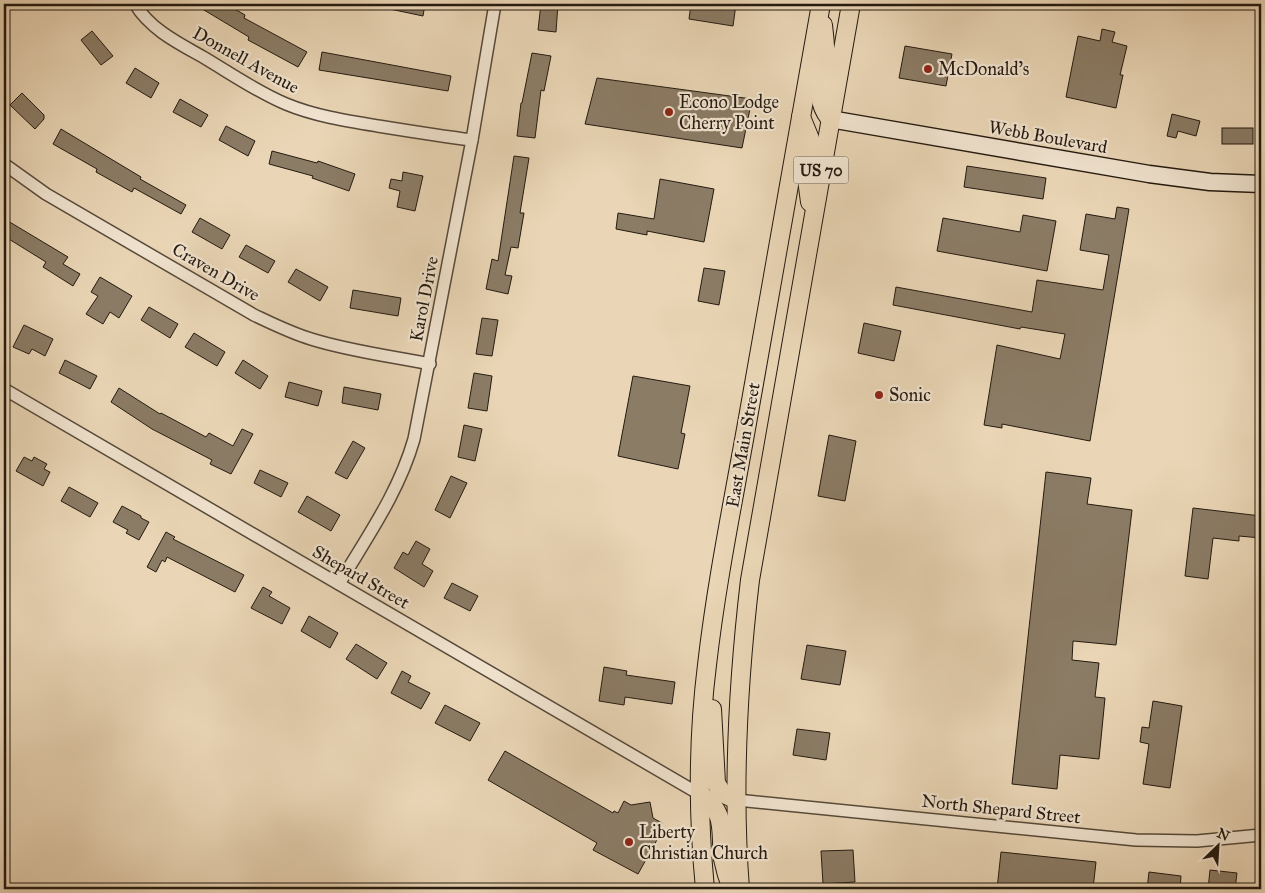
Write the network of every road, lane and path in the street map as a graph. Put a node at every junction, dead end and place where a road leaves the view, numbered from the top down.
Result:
1 (136, 4) edge
2 (496, 4) edge
3 (821, 4) edge
4 (851, 4) edge
5 (801, 117) junction
6 (830, 119) junction
7 (472, 140) junction
8 (4, 164) edge
9 (1261, 184) edge
10 (812, 220) junction
11 (430, 364) junction
12 (4, 389) edge
13 (734, 498) junction
14 (762, 503) junction
15 (339, 584) junction
16 (707, 664) junction
17 (701, 795) junction
18 (737, 800) junction
19 (1261, 835) edge
20 (705, 889) edge
21 (732, 889) edge
22 (740, 889) edge

1 - 7 street, Donnell Avenue
2 - 7 street, Karol Drive
3 - 5 main road, East Main Street
3 - 6 main road
4 - 6 main road, East Main Street
5 - 10 main road
5 - 13 main road, East Main Street
6 - 9 street, Webb Boulevard
6 - 10 main road, East Main Street / US 70
7 - 11 street, Karol Drive
8 - 11 street, Craven Drive
10 - 14 main road, East Main Street
11 - 15 street, Karol Drive
12 - 15 street, Shepard Street
13 - 14 main road
13 - 16 main road, East Main Street
14 - 18 main road, East Main Street
15 - 17 street, Shepard Street
16 - 17 main road, East Main Street
16 - 18 main road
17 - 20 main road, East Main Street
17 - 21 main road
18 - 19 street, North Shepard Street
18 - 22 main road, East Main Street

